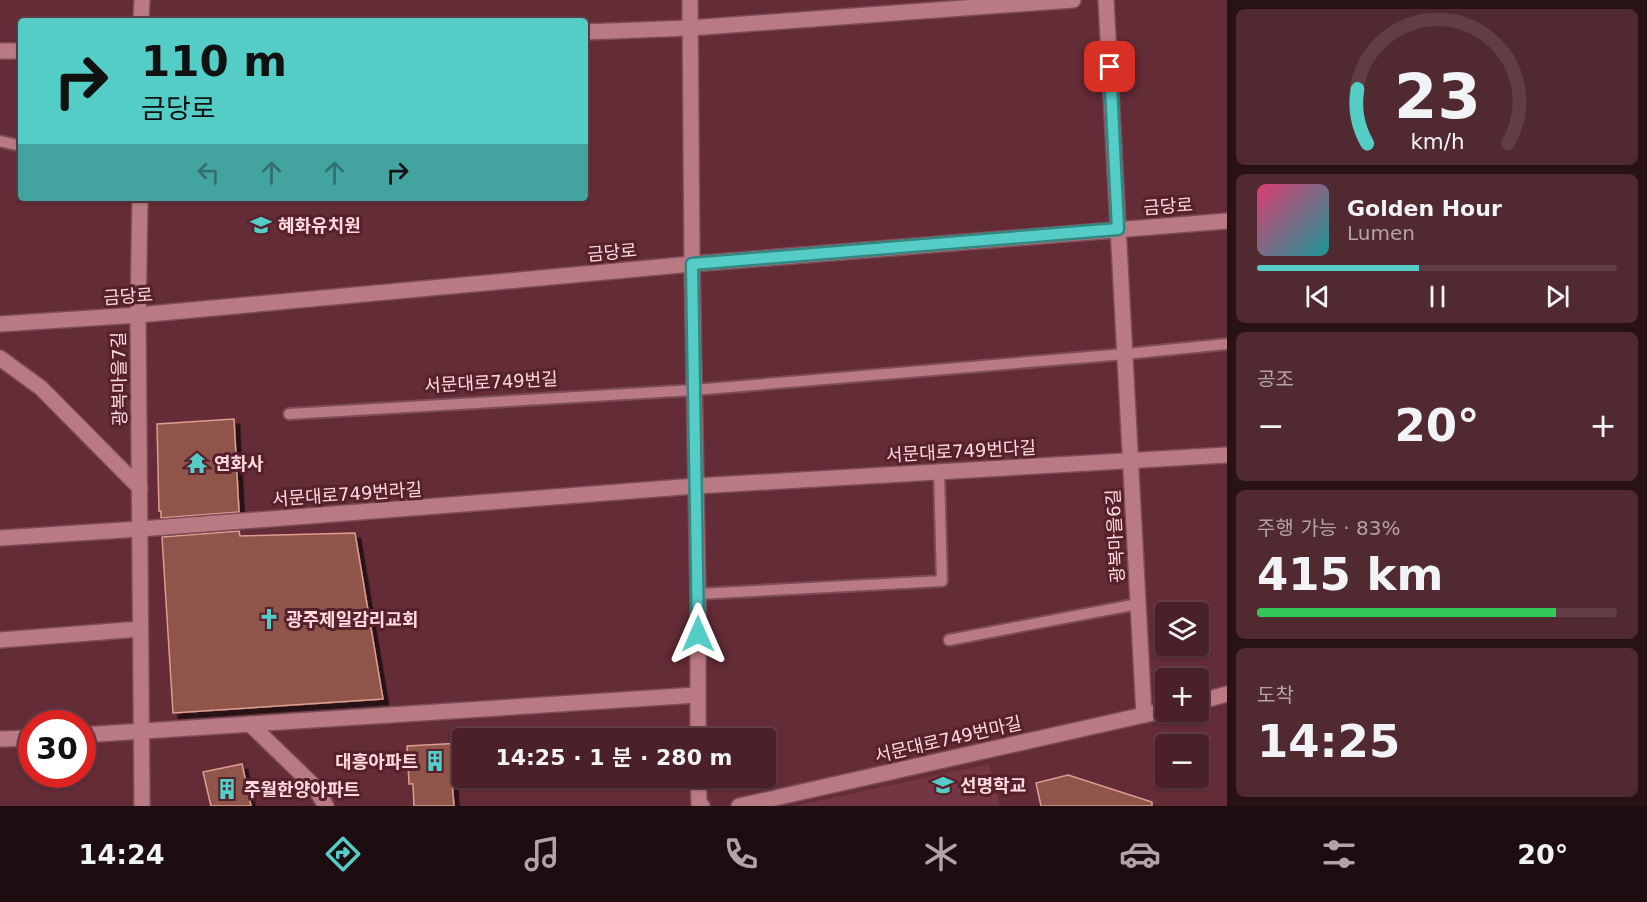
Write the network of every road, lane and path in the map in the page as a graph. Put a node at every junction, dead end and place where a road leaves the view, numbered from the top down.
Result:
1 (142, 0) edge
2 (690, 0) edge
3 (1073, 0) edge
4 (1106, 0) edge
5 (141, 18) edge
6 (690, 28) junction
7 (588, 32) edge
8 (0, 51) edge
9 (18, 51) edge
10 (0, 141) edge
11 (18, 145) edge
12 (139, 201) edge
13 (1227, 221) edge
14 (1118, 229) junction
15 (692, 264) junction
16 (138, 315) junction
17 (0, 324) edge
18 (1227, 344) edge
19 (1125, 354) junction
20 (0, 358) edge
21 (694, 390) junction
22 (289, 414) dead end
23 (1227, 455) edge
24 (1131, 462) junction
25 (939, 471) junction
26 (696, 486) junction
27 (140, 488) junction
28 (140, 529) junction
29 (0, 538) edge
30 (698, 594) junction
31 (1138, 603) junction
32 (140, 629) junction
33 (0, 640) edge
34 (949, 640) dead end
35 (1227, 694) edge
36 (698, 695) junction
37 (1209, 699) edge
38 (1155, 712) edge
39 (1144, 715) junction
40 (250, 724) junction
41 (698, 728) edge
42 (141, 731) junction
43 (96, 734) edge
44 (18, 738) edge
45 (0, 739) edge
46 (699, 788) edge
47 (700, 804) edge
48 (142, 806) edge
49 (326, 806) edge
50 (739, 806) edge

1 - 5 street
2 - 6 street
3 - 6 street
4 - 14 street, 광복마을6길
6 - 7 street
6 - 15 street
8 - 9 street
10 - 11 lane
12 - 16 street, 광복마을7길
13 - 14 street, 금당로
14 - 15 street, 금당로
14 - 19 street, 광복마을6길
15 - 16 street, 금당로
15 - 21 street
16 - 17 street, 금당로
16 - 27 street, 광복마을7길
18 - 19 lane
19 - 21 lane, 서문대로749번길
19 - 24 street, 광복마을6길
20 - 27 street, 광복마을7길
21 - 22 lane, 서문대로749번길
21 - 26 street
23 - 24 street, 서문대로749번다길
24 - 25 street, 서문대로749번다길
24 - 31 street, 광복마을6길
25 - 26 street, 서문대로749번다길
25 - 30 lane
26 - 28 street, 서문대로749번라길
26 - 30 street
27 - 28 street, 광복마을7길
28 - 29 street, 서문대로749번라길
28 - 32 street, 광복마을7길
30 - 36 street
31 - 34 lane
31 - 39 street, 광복마을6길
32 - 33 street
32 - 42 street, 광복마을7길
35 - 37 street
36 - 40 street
36 - 41 street
38 - 39 street, 서문대로749번마길
39 - 50 street, 서문대로749번마길
40 - 42 street
40 - 49 street
42 - 43 street
42 - 48 street, 광복마을7길
44 - 45 street
46 - 47 street

